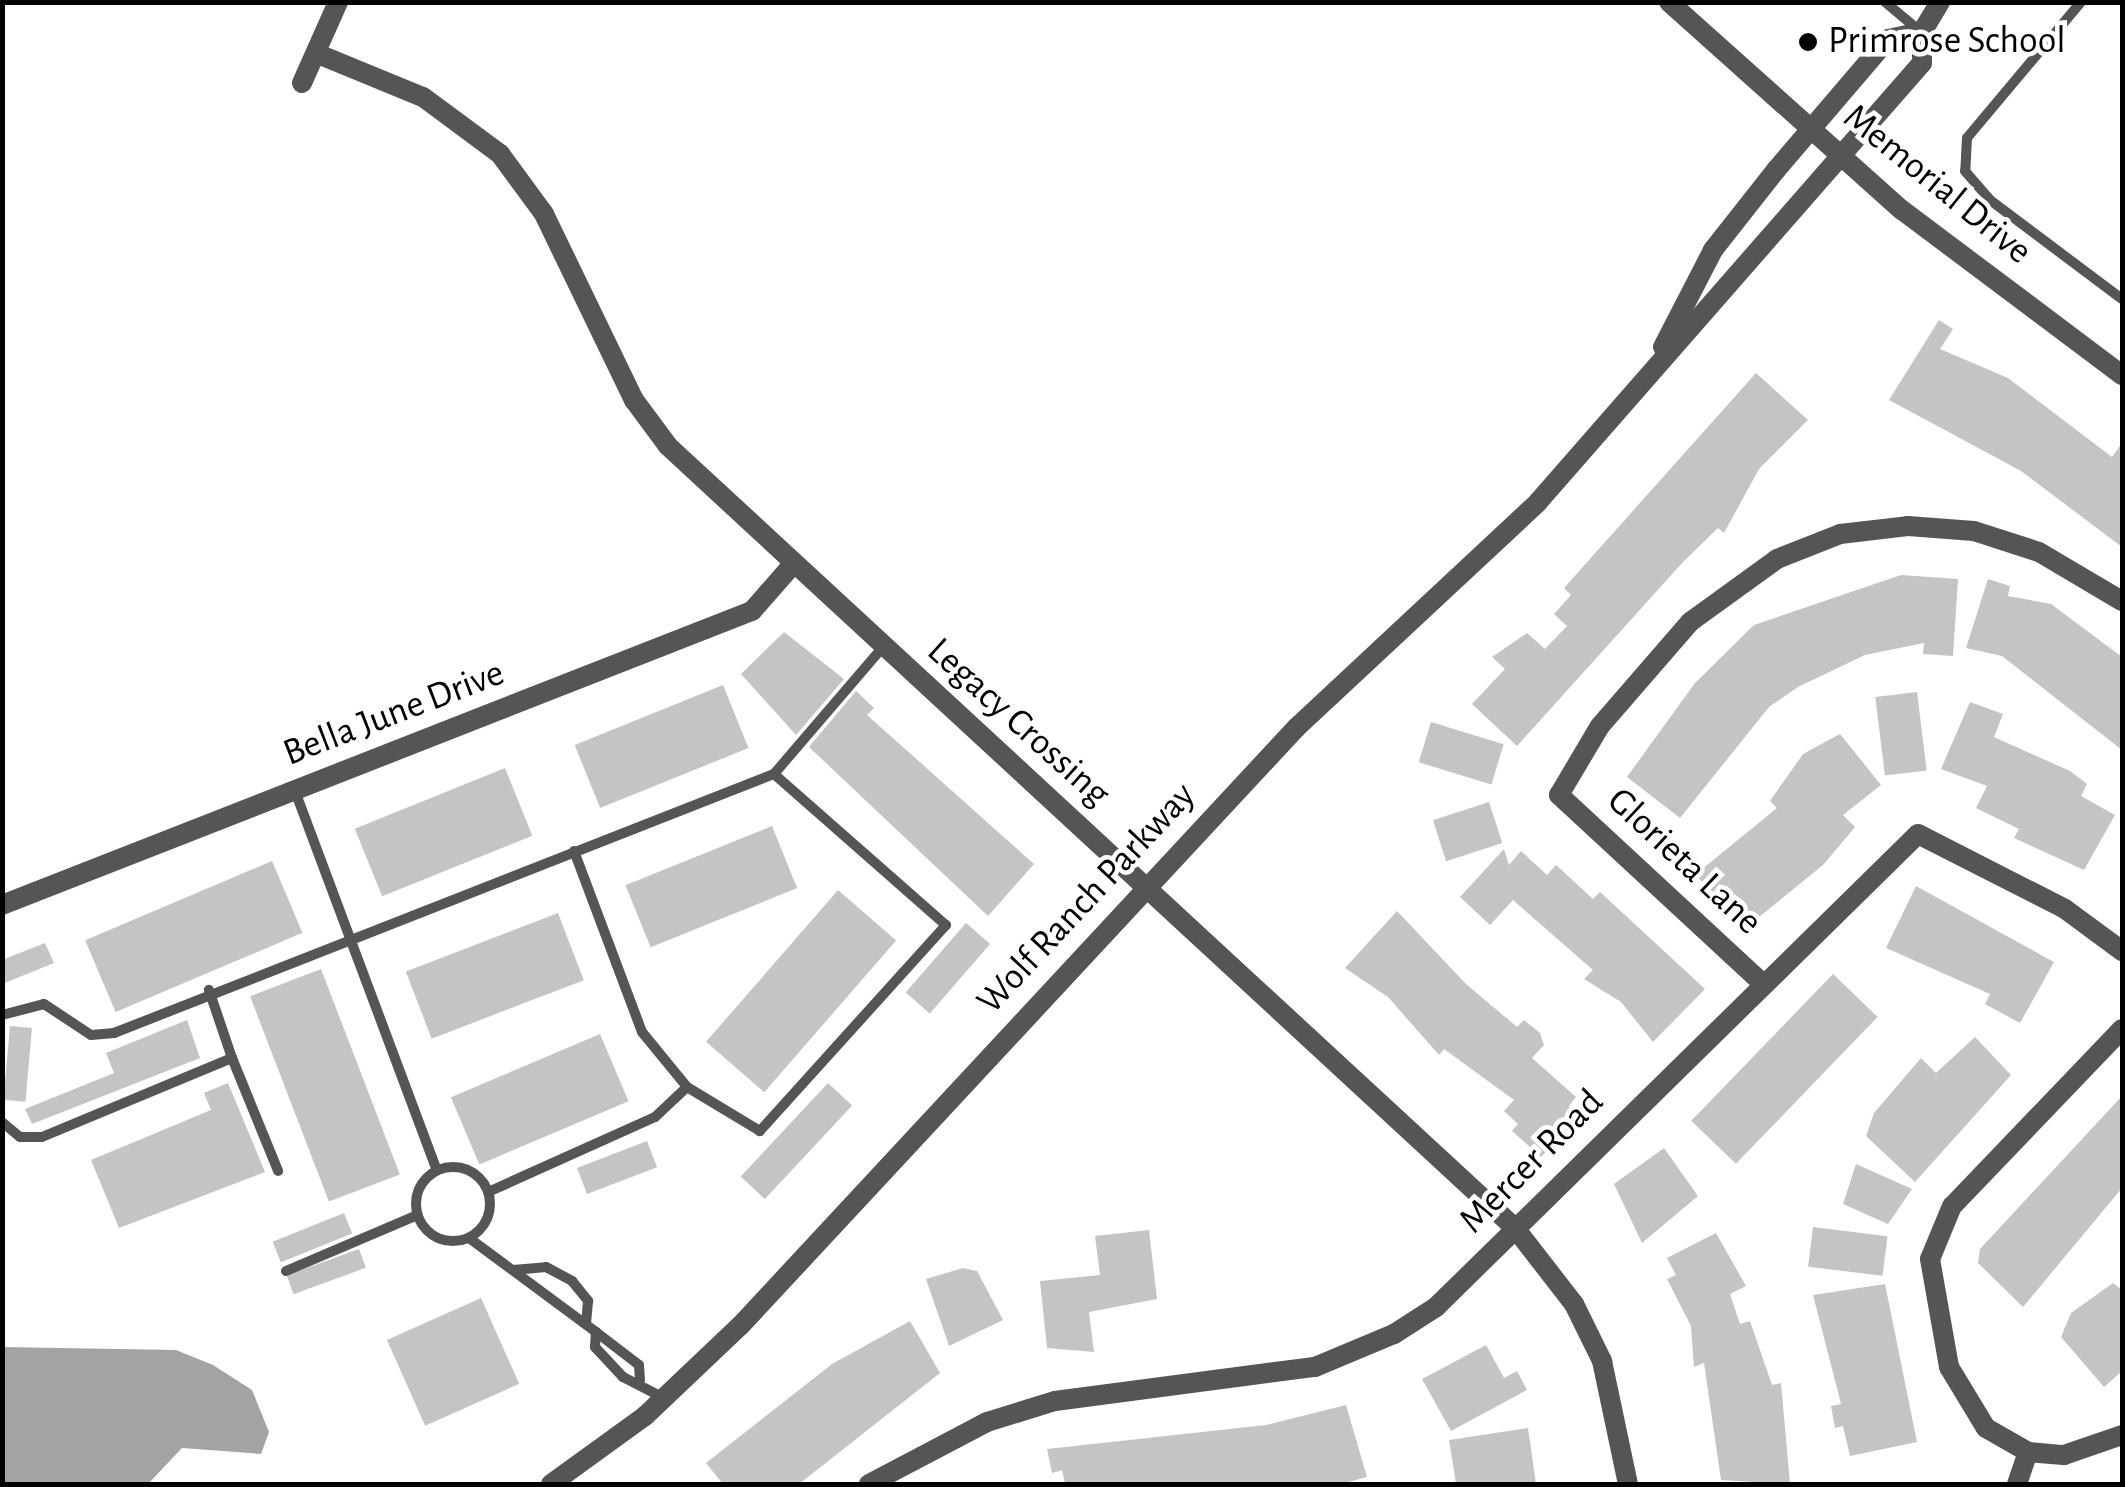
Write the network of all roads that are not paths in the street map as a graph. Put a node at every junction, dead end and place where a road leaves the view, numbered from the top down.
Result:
1 (338, 2) edge
2 (1669, 2) edge
3 (1886, 2) edge
4 (1940, 2) edge
5 (2081, 2) edge
6 (1922, 32) junction
7 (318, 54) junction
8 (302, 83) dead end
9 (1811, 128) junction
10 (1840, 156) junction
11 (2122, 299) edge
12 (1662, 350) junction
13 (2122, 374) edge
14 (794, 563) junction
15 (2122, 601) edge
16 (882, 648) junction
17 (774, 774) junction
18 (294, 790) junction
19 (574, 852) junction
20 (1144, 886) junction
21 (2, 905) edge
22 (350, 937) junction
23 (2122, 951) edge
24 (1760, 981) junction
25 (209, 990) junction
26 (2, 1015) edge
27 (2122, 1030) edge
28 (232, 1058) junction
29 (687, 1087) junction
30 (2, 1122) edge
31 (437, 1170) junction
32 (278, 1171) dead end
33 (488, 1192) junction
34 (416, 1214) junction
35 (1515, 1228) junction
36 (469, 1238) junction
37 (512, 1270) junction
38 (286, 1271) dead end
39 (591, 1328) junction
40 (640, 1380) junction
41 (664, 1398) junction
42 (2122, 1436) edge
43 (2028, 1452) junction
44 (898, 1476) edge
45 (551, 1484) edge
46 (869, 1484) edge
47 (1628, 1484) edge
48 (2018, 1484) edge

1 - 7 street
2 - 9 street, Memorial Drive
3 - 6 lane
4 - 6 street, Wolf Ranch Parkway
5 - 11 lane
6 - 9 street, Wolf Ranch Parkway
6 - 10 street, Wolf Ranch Parkway
7 - 8 street
7 - 14 street, Legacy Crossing
9 - 10 street, Memorial Drive
9 - 12 street, Wolf Ranch Parkway
10 - 12 street, Wolf Ranch Parkway
10 - 13 street, Memorial Drive
12 - 20 street, Wolf Ranch Parkway
14 - 16 street, Legacy Crossing
14 - 18 street, Bella June Drive
15 - 24 street, Glorieta Lane
16 - 17 lane
16 - 20 street, Legacy Crossing
17 - 19 lane
17 - 29 lane
18 - 21 street, Bella June Drive
18 - 22 lane
19 - 22 lane
19 - 29 lane
20 - 35 street, Legacy Crossing
20 - 41 street, Wolf Ranch Parkway
22 - 25 lane
22 - 31 lane
23 - 24 street, Mercer Road
24 - 35 street, Mercer Road
25 - 26 lane
25 - 28 lane
27 - 43 street
28 - 30 lane
28 - 32 lane
29 - 33 lane
31 - 33 lane
31 - 34 lane
33 - 36 lane
34 - 36 lane
34 - 38 lane
35 - 44 street, Mercer Road
35 - 47 street, Legacy Crossing
36 - 37 lane
37 - 39 lane
37 - 39 lane
39 - 40 lane
39 - 40 lane
40 - 41 lane
41 - 45 street, Wolf Ranch Parkway
42 - 43 street
43 - 48 street
44 - 46 street, Mercer Road

